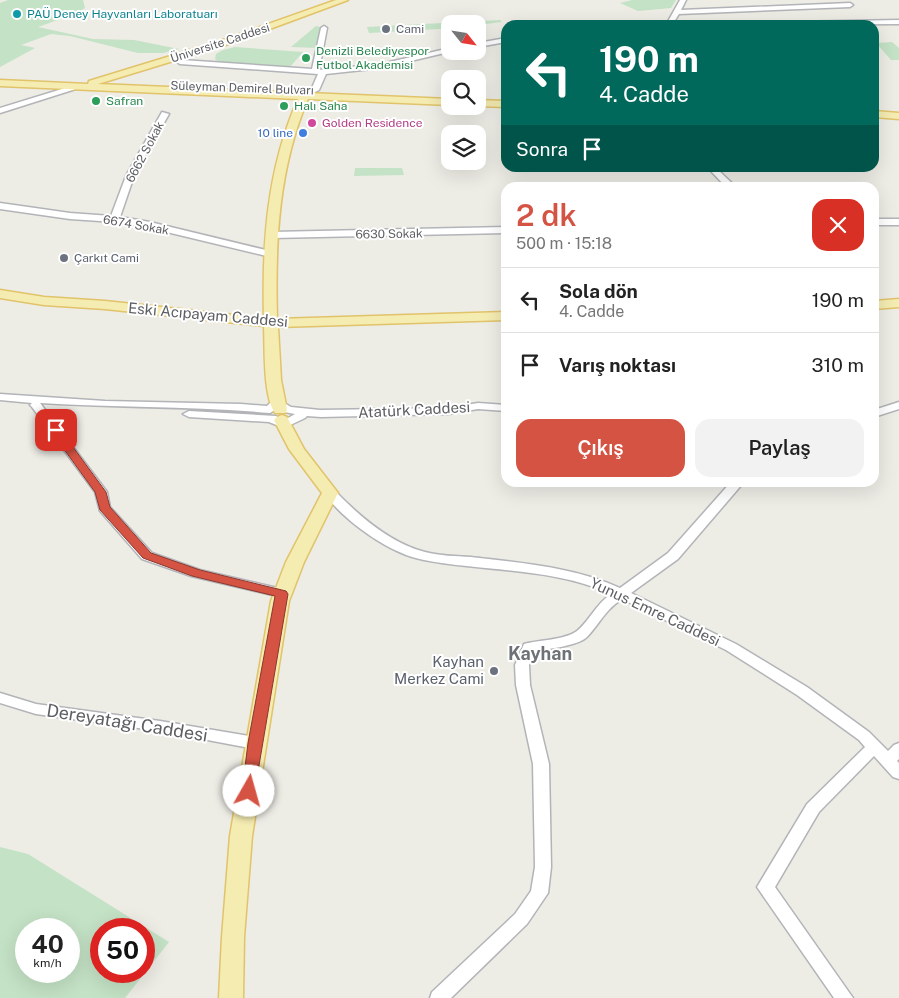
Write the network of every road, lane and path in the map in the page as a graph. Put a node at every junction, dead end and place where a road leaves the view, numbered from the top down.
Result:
1 (344, 0) edge
2 (683, 0) edge
3 (756, 0) edge
4 (850, 5) dead end
5 (771, 8) junction
6 (676, 12) junction
7 (670, 20) edge
8 (789, 20) edge
9 (879, 22) edge
10 (899, 22) edge
11 (324, 28) dead end
12 (501, 41) edge
13 (486, 44) edge
14 (441, 52) edge
15 (173, 58) junction
16 (152, 65) junction
17 (319, 72) junction
18 (0, 78) edge
19 (0, 83) edge
20 (161, 84) junction
21 (35, 85) junction
22 (76, 85) junction
23 (315, 90) junction
24 (304, 96) junction
25 (441, 96) edge
26 (40, 98) junction
27 (486, 98) edge
28 (501, 98) edge
29 (441, 102) edge
30 (486, 103) edge
31 (501, 104) edge
32 (0, 110) edge
33 (165, 114) dead end
34 (879, 114) edge
35 (899, 116) edge
36 (879, 119) edge
37 (899, 121) edge
38 (716, 172) edge
39 (727, 182) edge
40 (0, 206) edge
41 (115, 219) junction
42 (879, 222) edge
43 (899, 222) edge
44 (501, 230) edge
45 (272, 235) junction
46 (271, 254) junction
47 (0, 294) edge
48 (899, 303) edge
49 (879, 305) edge
50 (501, 316) edge
51 (271, 323) junction
52 (0, 397) edge
53 (0, 403) edge
54 (36, 405) junction
55 (899, 405) edge
56 (501, 408) edge
57 (879, 412) edge
58 (281, 415) junction
59 (734, 487) edge
60 (330, 493) junction
61 (282, 594) junction
62 (622, 594) junction
63 (0, 698) edge
64 (255, 743) junction
65 (873, 748) junction
66 (899, 749) edge
67 (888, 761) junction
68 (899, 773) edge
69 (231, 998) edge
70 (439, 998) edge
71 (844, 998) edge

1 - 15 main road, Üniversite Caddesi
2 - 6 street
3 - 5 street
4 - 5 street
5 - 6 street
5 - 8 street
6 - 7 street
9 - 10 street
11 - 17 street
12 - 13 street
14 - 17 street
15 - 16 main road, Üniversite Caddesi
15 - 17 street
15 - 22 main road
16 - 20 main road
16 - 22 main road, Üniversite Caddesi
17 - 23 street
18 - 22 main road
19 - 21 main road
20 - 22 main road, Süleyman Demirel Bulvarı
20 - 23 main road, Süleyman Demirel Bulvarı
21 - 22 main road
21 - 26 main road
22 - 24 main road, Süleyman Demirel Bulvarı
22 - 26 street
23 - 25 main road, Süleyman Demirel Bulvarı
24 - 29 main road, Süleyman Demirel Bulvarı
24 - 45 main road
26 - 32 street
27 - 28 main road
30 - 31 main road
33 - 41 street, 6662 Sokak
34 - 35 main road
36 - 37 main road
38 - 39 street
40 - 41 street, 6674 Sokak
41 - 46 street, 6674 Sokak
42 - 43 street
44 - 45 street, 6630 Sokak
45 - 46 main road
46 - 51 main road
47 - 51 main road, Eski Acıpayam Caddesi
48 - 49 main road
50 - 51 main road, Eski Acıpayam Caddesi
51 - 58 main road
52 - 58 street
53 - 54 street
54 - 58 street
54 - 61 street
55 - 57 street
56 - 58 street, Atatürk Caddesi
58 - 60 main road
59 - 62 street
60 - 61 main road
60 - 62 street, Yunus Emre Caddesi
61 - 64 main road
62 - 65 street, Yunus Emre Caddesi
62 - 70 street
63 - 64 street, Dereyatağı Caddesi
64 - 69 main road
65 - 67 street, Yunus Emre Caddesi
65 - 71 street
66 - 67 street
67 - 68 street, Yunus Emre Caddesi

